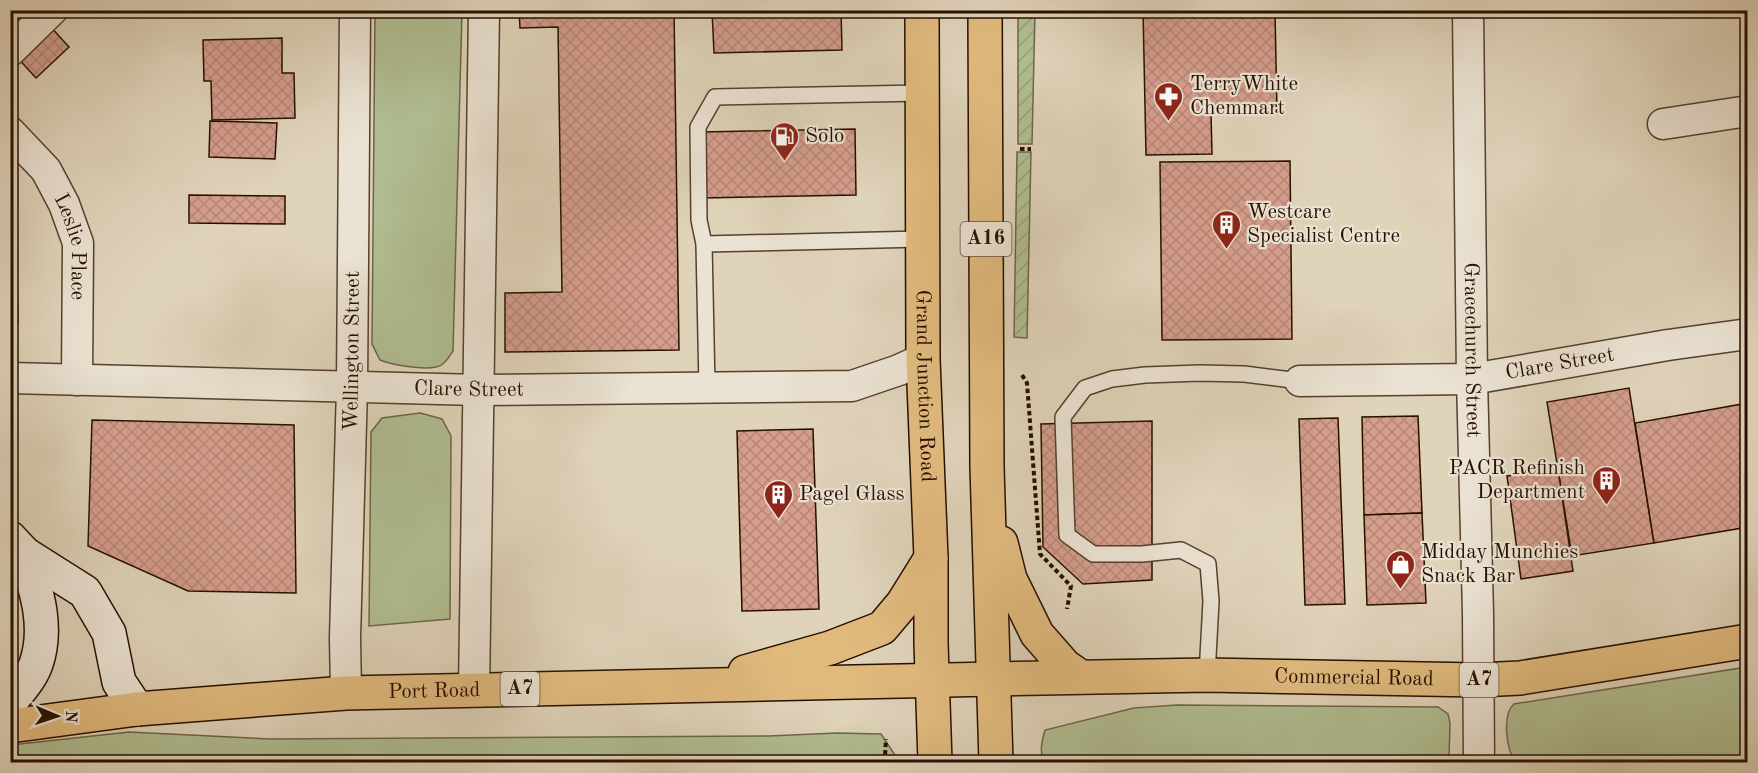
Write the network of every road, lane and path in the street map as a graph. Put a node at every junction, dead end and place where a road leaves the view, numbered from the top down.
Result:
1 (52, 10) edge
2 (355, 10) edge
3 (484, 10) edge
4 (922, 10) edge
5 (985, 10) edge
6 (1468, 10) edge
7 (10, 51) edge
8 (922, 93) junction
9 (1748, 111) edge
10 (1663, 124) dead end
11 (10, 132) edge
12 (922, 239) junction
13 (704, 244) junction
14 (1748, 334) edge
15 (922, 359) junction
16 (1018, 368) dead end
17 (10, 378) edge
18 (1472, 379) junction
19 (77, 380) junction
20 (1300, 381) joint
21 (352, 387) junction
22 (706, 387) junction
23 (479, 390) junction
24 (987, 467) junction
25 (18, 546) edge
26 (931, 558) junction
27 (1067, 609) dead end
28 (1748, 641) edge
29 (1207, 675) junction
30 (1081, 677) junction
31 (994, 679) junction
32 (933, 680) junction
33 (1479, 680) junction
34 (694, 685) junction
35 (474, 691) junction
36 (346, 693) junction
37 (10, 702) edge
38 (137, 709) junction
39 (10, 726) edge
40 (886, 739) dead end
41 (886, 762) edge
42 (935, 762) edge
43 (996, 762) edge
44 (1479, 762) edge

1 - 7 street
2 - 21 street, Wellington Street
3 - 23 street
4 - 8 main road, Grand Junction Road
5 - 24 main road, A16
6 - 18 street, Gracechurch Street
8 - 12 main road, Grand Junction Road
8 - 13 lane
9 - 10 street
11 - 19 street, Leslie Place
12 - 13 lane
12 - 15 main road, Grand Junction Road
13 - 22 lane
14 - 18 street, Clare Street
15 - 22 street, Clare Street
15 - 26 main road, Grand Junction Road
16 - 27 path
17 - 19 street, Clare Street
18 - 20 street, Clare Street
18 - 33 street, Gracechurch Street
19 - 21 street, Clare Street
20 - 29 lane
21 - 23 street, Clare Street
21 - 36 street, Wellington Street
22 - 23 street, Clare Street
23 - 35 street
24 - 30 main road
24 - 31 main road, A16
25 - 37 street
25 - 38 street
26 - 32 main road, Grand Junction Road
26 - 34 main road
28 - 33 main road, Commercial Road / A7
29 - 30 main road, Commercial Road / A7
29 - 33 main road, Commercial Road / A7
30 - 31 main road, Commercial Road / A7
31 - 32 main road, A7
31 - 43 main road, A16
32 - 34 main road, Port Road / A7
32 - 42 main road, Grand Junction Road
33 - 44 street, Gracechurch Street
34 - 35 main road, Port Road / A7
35 - 36 main road, Port Road / A7
36 - 38 main road, Port Road / A7
38 - 39 main road, Port Road / A7
40 - 41 path

